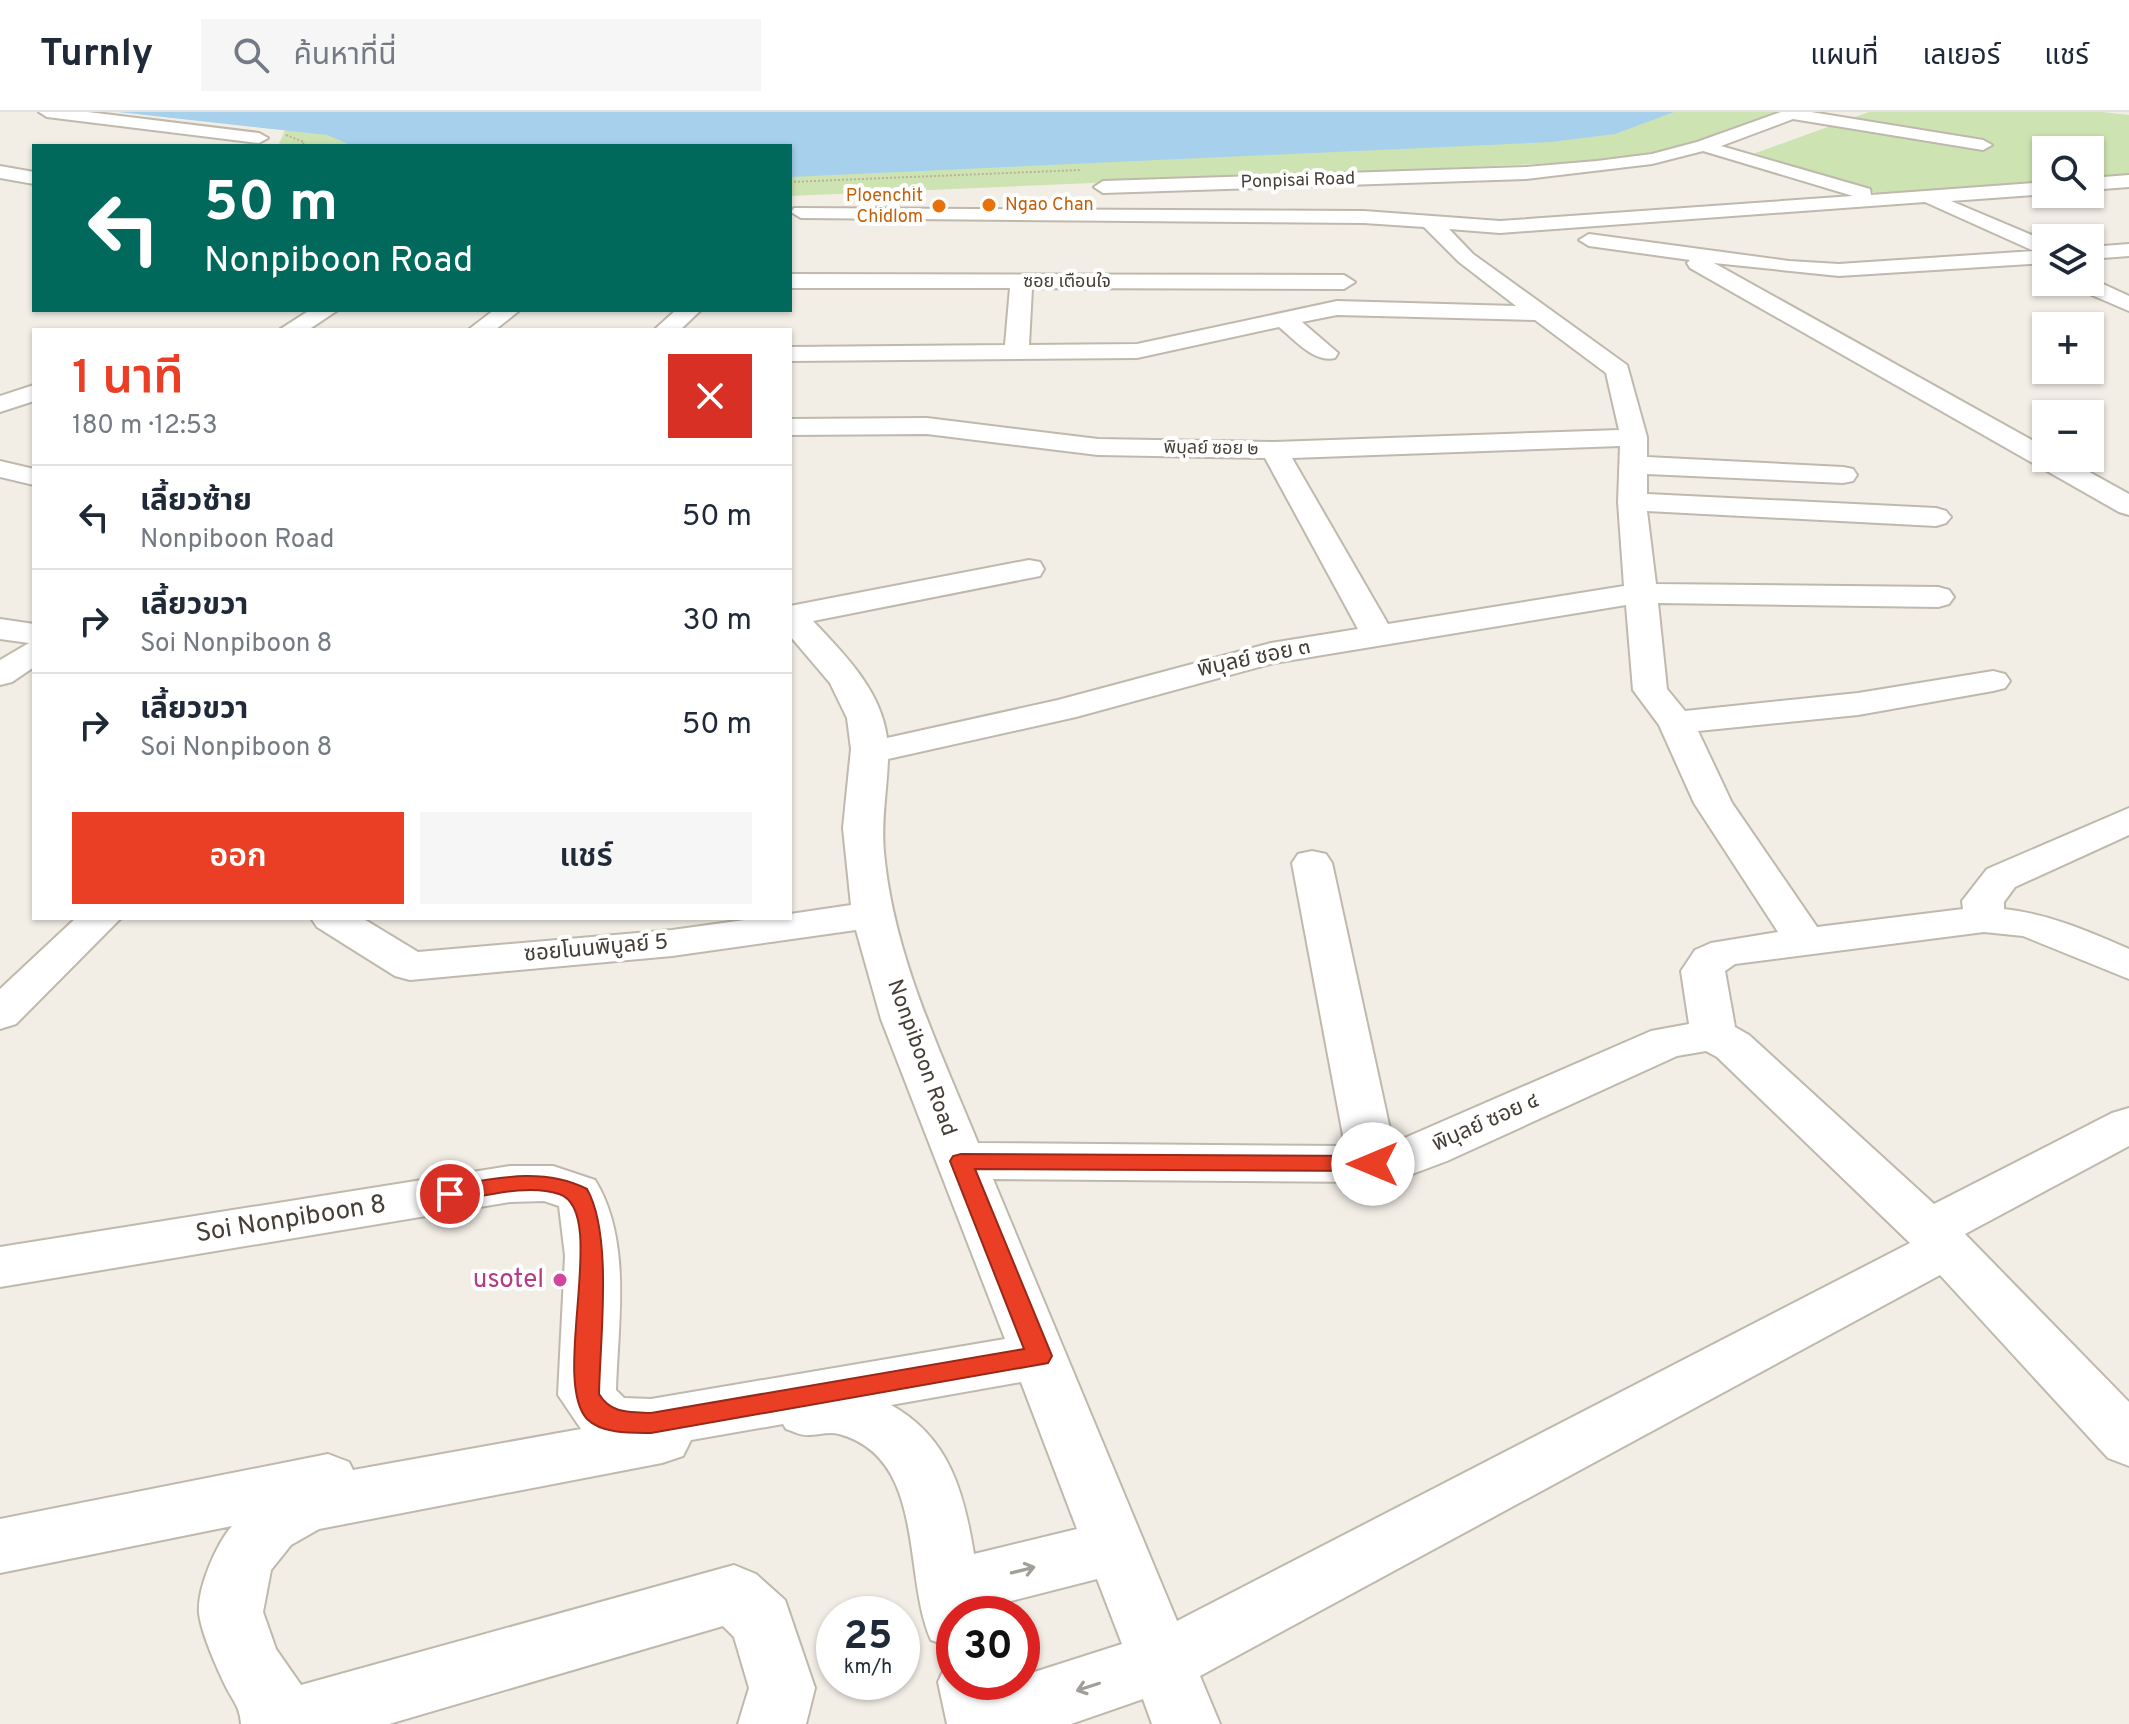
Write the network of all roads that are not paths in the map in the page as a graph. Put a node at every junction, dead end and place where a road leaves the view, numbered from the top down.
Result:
1 (47, 112) edge
2 (1795, 113) edge
3 (1952, 122) dead end
4 (1994, 129) dead end
5 (1747, 130) junction
6 (1777, 135) dead end
7 (259, 138) dead end
8 (1983, 145) dead end
9 (1703, 146) junction
10 (0, 162) edge
11 (32, 168) edge
12 (0, 172) edge
13 (1526, 173) junction
14 (32, 178) edge
15 (2127, 182) edge
16 (2104, 183) edge
17 (1085, 188) dead end
18 (2032, 189) edge
19 (912, 194) dead end
20 (1929, 198) junction
21 (1888, 200) junction
22 (1551, 208) junction
23 (794, 211) edge
24 (1429, 221) junction
25 (2032, 252) edge
26 (2126, 252) edge
27 (1680, 253) junction
28 (2104, 253) edge
29 (2032, 258) edge
30 (792, 281) edge
31 (1344, 282) dead end
32 (1021, 283) junction
33 (2104, 293) edge
34 (2129, 304) edge
35 (323, 312) edge
36 (506, 312) edge
37 (688, 312) edge
38 (1540, 313) junction
39 (1282, 318) junction
40 (295, 328) edge
41 (483, 328) edge
42 (668, 328) edge
43 (1016, 353) junction
44 (1326, 353) dead end
45 (792, 354) edge
46 (32, 394) edge
47 (0, 404) edge
48 (792, 427) edge
49 (1274, 450) junction
50 (1634, 451) junction
51 (0, 469) edge
52 (1843, 475) dead end
53 (32, 477) edge
54 (1632, 502) junction
55 (2129, 506) edge
56 (1936, 517) dead end
57 (1029, 569) dead end
58 (1643, 593) junction
59 (1938, 597) dead end
60 (792, 616) edge
61 (792, 618) edge
62 (0, 629) edge
63 (32, 634) edge
64 (1377, 634) junction
65 (32, 653) edge
66 (0, 675) edge
67 (1993, 681) dead end
68 (1676, 723) junction
69 (872, 752) junction
70 (2129, 820) edge
71 (1312, 863) dead end
72 (872, 915) junction
73 (1984, 919) junction
74 (98, 920) edge
75 (335, 920) edge
76 (1804, 940) junction
77 (2129, 965) edge
78 (0, 1014) edge
79 (1713, 1035) junction
80 (2129, 1125) edge
81 (961, 1161) junction
82 (1373, 1164) junction
83 (1937, 1239) junction
84 (0, 1267) edge
85 (1039, 1356) junction
86 (619, 1422) junction
87 (2129, 1441) edge
88 (0, 1546) edge
89 (1116, 1547) junction
90 (950, 1596) edge
91 (974, 1596) edge
92 (1162, 1662) junction
93 (978, 1709) edge
94 (276, 1724) edge
95 (772, 1724) edge
96 (1186, 1724) edge

1 - 7 street
2 - 5 street, Ponpisai Road
2 - 8 street
3 - 4 street
5 - 6 street
5 - 9 street, Ponpisai Road
9 - 13 street, Ponpisai Road
9 - 21 street
10 - 11 street
12 - 14 street
13 - 17 street, Ponpisai Road
13 - 22 street
15 - 16 street
18 - 20 street
19 - 23 street
20 - 21 street
20 - 25 street
21 - 22 street
22 - 24 street
22 - 27 street
23 - 24 street
24 - 38 street
26 - 28 street
27 - 29 street
27 - 55 street
30 - 32 street, ซอย เตือนใจ
31 - 32 street, ซอย เตือนใจ
32 - 43 street
33 - 34 street
35 - 40 street
36 - 41 street
37 - 42 street
38 - 39 street
38 - 50 street
39 - 43 street
39 - 44 street
43 - 45 street
46 - 47 street
48 - 49 street, พิบุลย์ ซอย ๒
49 - 50 street, พิบุลย์ ซอย ๒
49 - 64 street
50 - 52 street, พิบุลย์ ซอย ๒
50 - 54 street
51 - 53 street
54 - 56 street
54 - 58 street
57 - 60 street
58 - 59 street, พิบุลย์ ซอย ๓
58 - 64 street, พิบุลย์ ซอย ๓
58 - 68 street
61 - 69 street, Nonpiboon Road
62 - 63 street
64 - 69 street, พิบุลย์ ซอย ๓
65 - 66 street
67 - 68 street
68 - 76 street
69 - 72 street, Nonpiboon Road
70 - 73 street
71 - 82 street
72 - 75 street, ซอยโนนพิบูลย์ 5
72 - 81 street, Nonpiboon Road
73 - 76 street
73 - 77 street
74 - 78 street
76 - 79 street
79 - 82 street, พิบุลย์ ซอย ๔
79 - 83 street
80 - 83 street
81 - 82 street, พิบุลย์ ซอย ๔
81 - 85 street, Nonpiboon Road
83 - 87 street
83 - 92 street
84 - 86 street, Soi Nonpiboon 8
85 - 86 street
85 - 89 street, Nonpiboon Road
86 - 88 street
91 -> 89 street
89 - 92 street, Nonpiboon Road
90 - 94 street
92 -> 93 street
92 - 96 street, Nonpiboon Road
94 - 95 street

